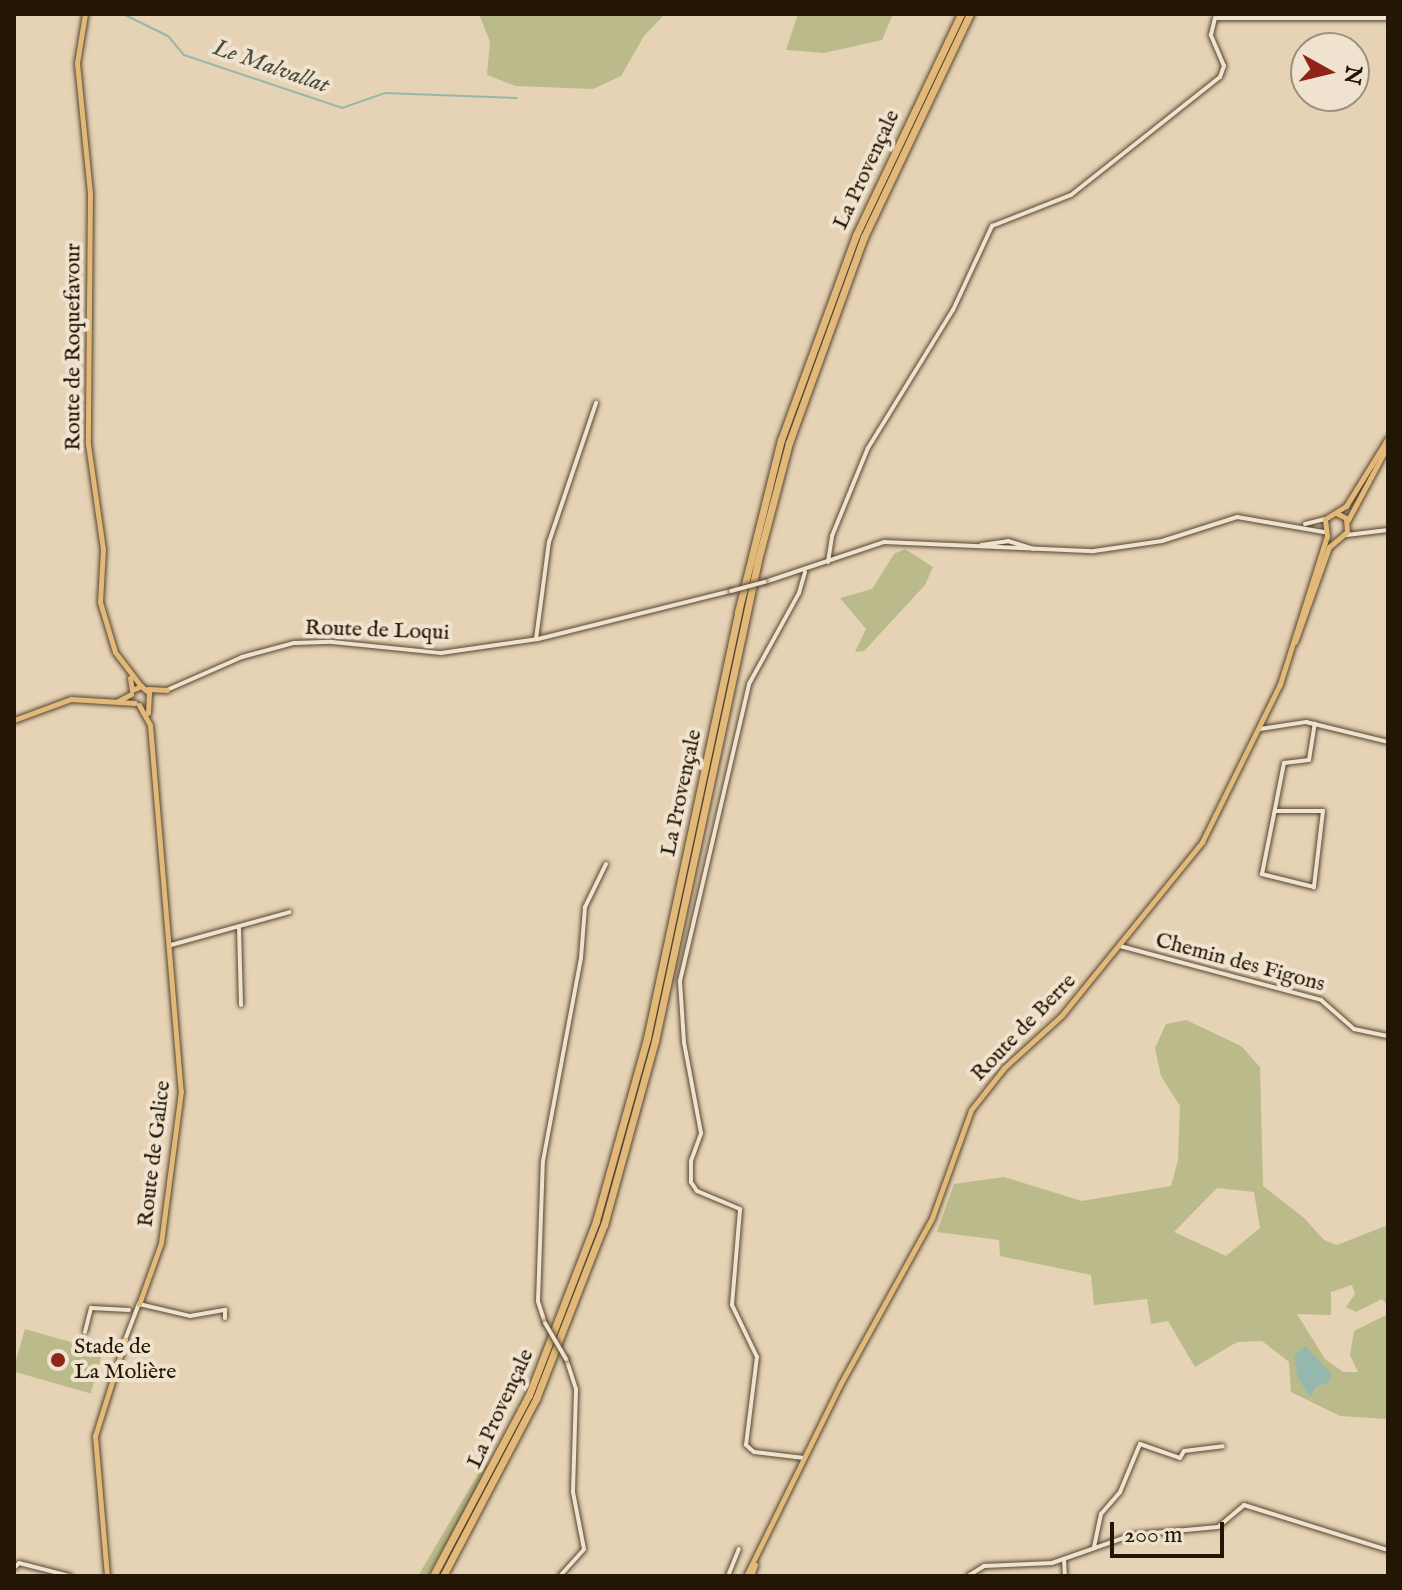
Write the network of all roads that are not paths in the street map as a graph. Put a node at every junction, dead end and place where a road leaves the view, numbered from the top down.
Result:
1 (85, 14) edge
2 (961, 14) edge
3 (970, 14) edge
4 (1388, 18) edge
5 (596, 403) dead end
6 (1388, 438) edge
7 (1388, 445) edge
8 (1336, 513) junction
9 (1325, 519) junction
10 (1348, 521) junction
11 (1298, 524) junction
12 (1388, 530) edge
13 (1363, 531) junction
14 (1325, 534) junction
15 (1345, 536) junction
16 (1337, 539) junction
17 (828, 562) junction
18 (805, 572) junction
19 (536, 639) junction
20 (1283, 671) junction
21 (128, 674) junction
22 (144, 688) junction
23 (167, 690) junction
24 (132, 692) junction
25 (148, 699) junction
26 (113, 701) junction
27 (137, 704) junction
28 (14, 720) edge
29 (150, 722) junction
30 (1315, 723) junction
31 (1260, 729) junction
32 (1388, 742) edge
33 (1275, 811) junction
34 (606, 864) dead end
35 (290, 912) dead end
36 (239, 928) junction
37 (171, 945) junction
38 (1120, 946) junction
39 (241, 1005) dead end
40 (1388, 1036) edge
41 (139, 1304) junction
42 (129, 1310) dead end
43 (225, 1318) dead end
44 (85, 1332) dead end
45 (125, 1340) joint
46 (1223, 1446) dead end
47 (804, 1458) junction
48 (1094, 1547) junction
49 (739, 1549) dead end
50 (1388, 1550) edge
51 (1064, 1559) junction
52 (14, 1568) edge
53 (70, 1576) edge
54 (107, 1576) edge
55 (433, 1576) edge
56 (443, 1576) edge
57 (560, 1576) edge
58 (728, 1576) edge
59 (749, 1576) edge
60 (968, 1576) edge
61 (1065, 1576) edge

1 - 21 main road, Route de Roquefavour
2 - 55 highway, La Provençale
3 - 56 highway, La Provençale
4 - 17 street
5 - 19 street
6 - 8 main road
7 - 10 main road
8 - 9 main road
8 - 10 main road
9 - 11 street
9 - 14 main road
10 - 13 street
10 - 15 main road
11 - 14 street
11 - 17 street, Route de Loqui
12 - 13 street
13 - 15 street
14 - 16 main road
14 - 20 main road, Route de Berre
15 - 16 main road
16 - 20 main road, Route de Berre
17 - 18 street, Route de Loqui
18 - 19 street, Route de Loqui, bridge
18 - 47 street
19 - 23 street, Route de Loqui
20 - 31 main road, Route de Berre
21 - 22 main road
21 - 24 main road, Route de Roquefavour
22 - 23 main road
22 - 24 main road
22 - 25 main road, Route de Galice
23 - 25 main road
24 - 26 main road
24 - 27 street
25 - 27 street
25 - 29 main road, Route de Galice
26 - 27 main road
26 - 28 main road
27 - 29 main road
29 - 37 main road, Route de Galice
30 - 31 street
30 - 32 street
30 - 33 street
31 - 38 main road, Route de Berre
33 - 33 street
34 - 57 street, bridge
35 - 36 street
36 - 37 street
36 - 39 street
37 - 41 main road, Route de Galice
38 - 40 street, Chemin des Figons
38 - 47 main road, Route de Berre
41 - 43 street
41 - 45 street, Route de Galice
42 - 44 street
45 - 54 main road, Route de Galice
46 - 48 street
47 - 59 main road, Route de Berre
48 - 50 street
48 - 51 street
49 - 58 street
51 - 60 street
51 - 61 street
52 - 53 street

